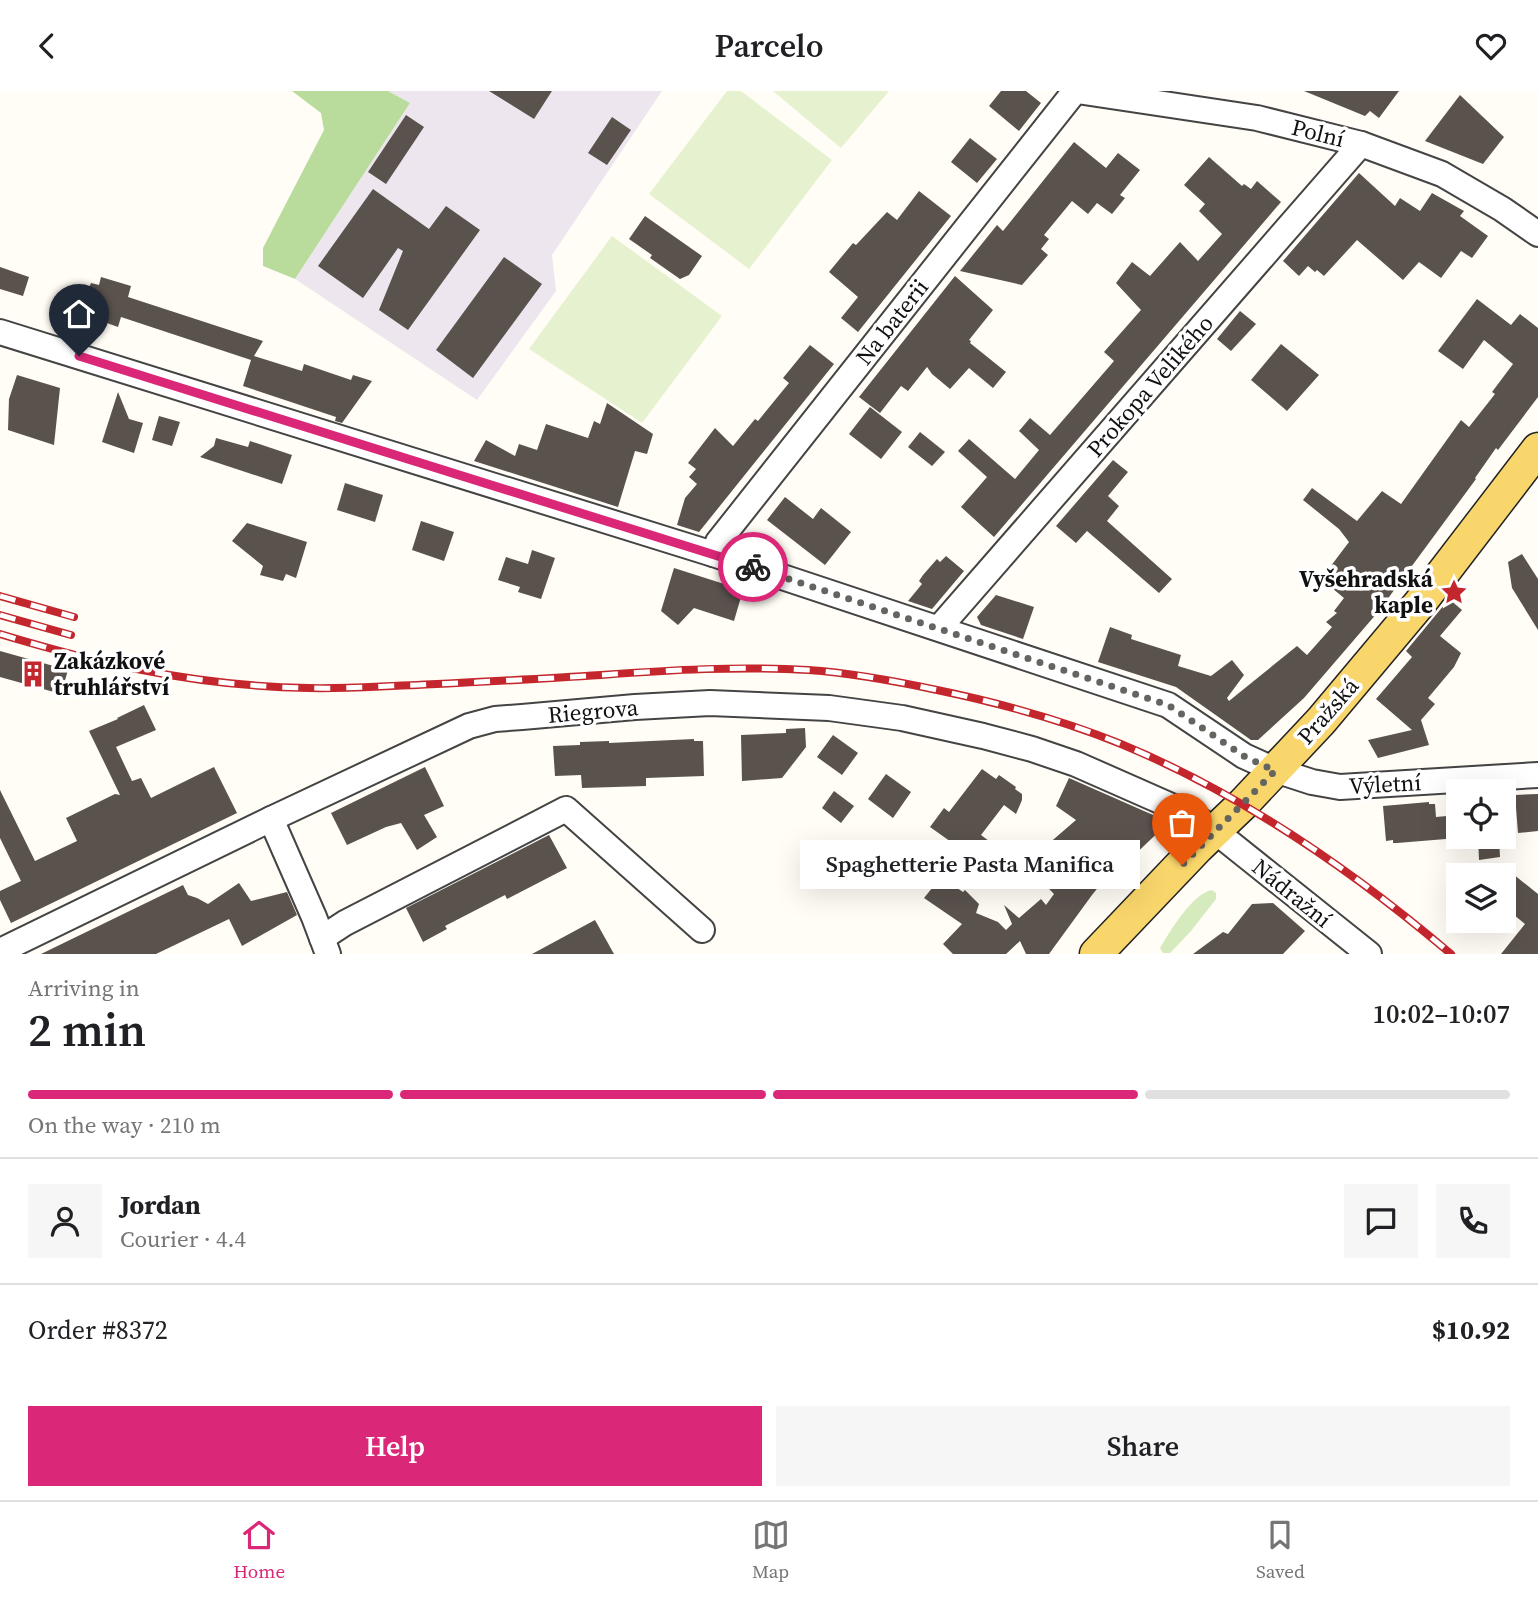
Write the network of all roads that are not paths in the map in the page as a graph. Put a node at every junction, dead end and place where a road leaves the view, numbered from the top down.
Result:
1 (1076, 91) edge
2 (1361, 143) junction
3 (1538, 234) edge
4 (0, 332) edge
5 (1538, 449) edge
6 (713, 554) junction
7 (939, 628) junction
8 (1275, 771) junction
9 (1538, 775) edge
10 (271, 819) junction
11 (1215, 831) junction
12 (702, 930) dead end
13 (325, 946) edge
14 (0, 951) edge
15 (1096, 954) edge
16 (1369, 954) edge

1 - 2 street, Polní
1 - 6 street, Na baterii
2 - 3 street, Polní
2 - 7 street, Prokopa Velikého
4 - 6 street, Výletní
5 - 8 main road, Pražská
6 - 7 street, Výletní
7 - 8 street, Výletní
8 - 9 street, Výletní
8 - 11 main road, Pražská
10 - 11 street, Riegrova
10 - 13 street
10 - 14 street, Riegrova
11 - 15 main road, Pražská
11 - 16 street, Nádražní
12 - 13 street

